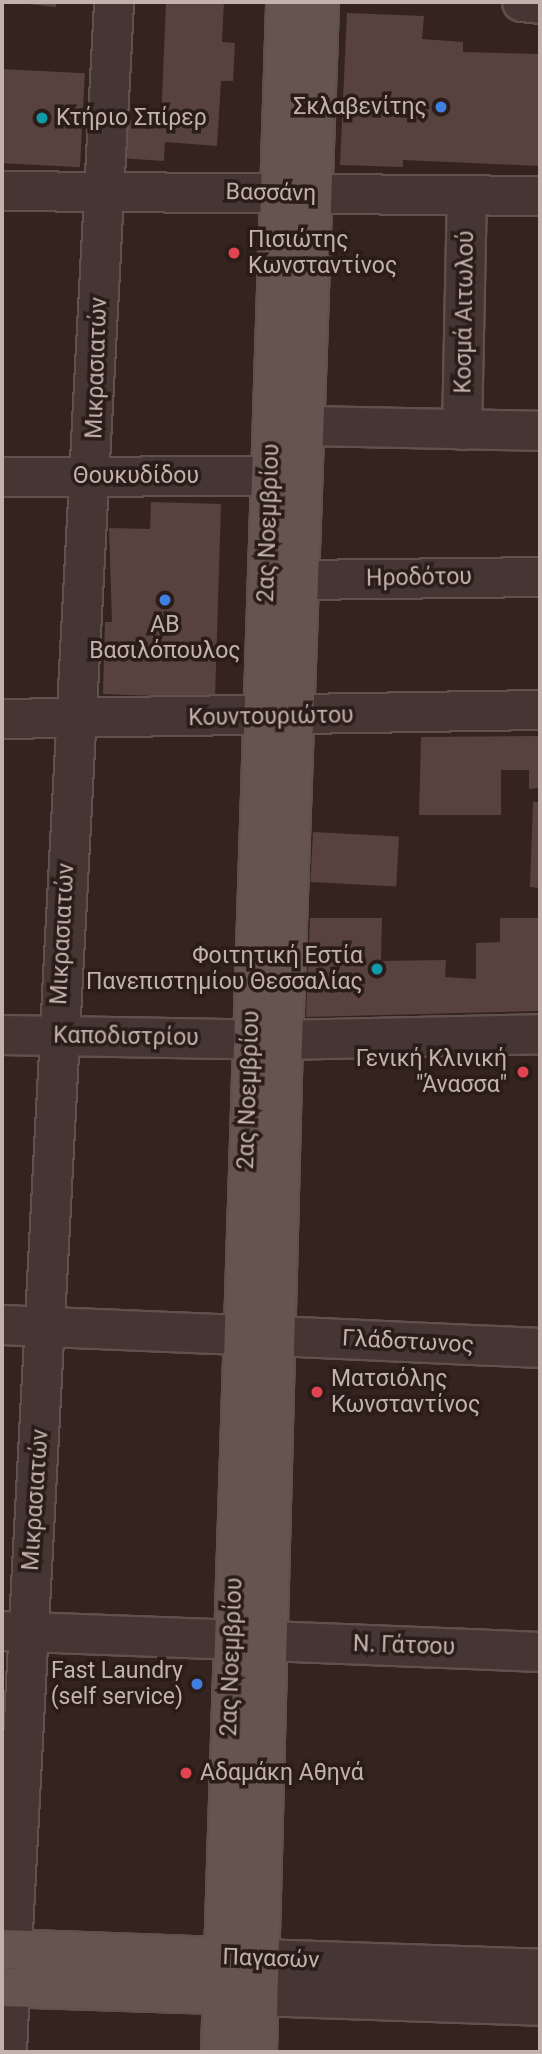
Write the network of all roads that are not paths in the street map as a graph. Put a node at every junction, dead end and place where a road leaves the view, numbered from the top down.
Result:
1 (114, 2) edge
2 (286, 2) edge
3 (319, 2) edge
4 (522, 2) edge
5 (540, 4) edge
6 (2, 191) edge
7 (105, 192) junction
8 (297, 193) junction
9 (467, 195) junction
10 (540, 195) edge
11 (305, 426) junction
12 (462, 430) junction
13 (540, 431) edge
14 (93, 476) junction
15 (271, 476) junction
16 (2, 477) edge
17 (540, 577) edge
18 (299, 580) junction
19 (540, 710) edge
20 (277, 718) junction
21 (2, 719) edge
22 (75, 719) junction
23 (540, 1034) edge
24 (2, 1035) edge
25 (57, 1036) junction
26 (267, 1040) junction
27 (2, 1325) edge
28 (47, 1327) junction
29 (258, 1336) junction
30 (540, 1348) edge
31 (14, 1632) edge
32 (250, 1640) junction
33 (540, 1652) edge
34 (7, 1949) edge
35 (242, 1958) junction
36 (540, 1969) edge
37 (6, 1987) edge
38 (241, 1995) junction
39 (540, 2006) edge
40 (7, 2052) edge
41 (221, 2052) edge
42 (257, 2052) edge

1 - 7 street, Μικρασιατών
2 - 8 main road, 2ας Νοεμβρίου
3 - 8 main road, 2ας Νοεμβρίου
4 - 5 street
6 - 7 street, Βασσάνη
7 - 8 street, Βασσάνη
7 - 14 street, Μικρασιατών
8 - 9 street, Βασσάνη
8 - 11 main road, 2ας Νοεμβρίου
8 - 15 main road, 2ας Νοεμβρίου
9 - 10 street, Βασσάνη
9 - 12 street, Κοσμά Αιτωλού
11 - 12 street
11 - 18 main road, 2ας Νοεμβρίου
12 - 13 street
14 - 15 street, Θουκυδίδου
14 - 16 street, Θουκυδίδου
14 - 22 street, Μικρασιατών
15 - 20 main road, 2ας Νοεμβρίου
17 - 18 street, Ηροδότου
18 - 20 main road, 2ας Νοεμβρίου
19 - 20 street, Κουντουριώτου
20 - 22 street, Κουντουριώτου
20 - 26 main road, 2ας Νοεμβρίου
21 - 22 street, Κουντουριώτου
22 - 25 street, Μικρασιατών
23 - 26 street, Καποδιστρίου
24 - 25 street, Καποδιστρίου
25 - 26 street, Καποδιστρίου
25 - 28 street, Μικρασιατών
26 - 29 main road, 2ας Νοεμβρίου
27 - 28 street, Γλάδστωνος
28 - 29 street, Γλάδστωνος
28 - 31 street, Μικρασιατών
29 - 30 street, Γλάδστωνος
29 - 32 main road, 2ας Νοεμβρίου
31 - 32 street, Ν. Γάτσου
31 - 34 street, Μικρασιατών
32 - 33 street, Ν. Γάτσου
32 - 35 main road, 2ας Νοεμβρίου
34 - 35 main road, Παγασών
35 - 36 street, Παγασών
35 - 38 main road, 2ας Νοεμβρίου
37 - 38 main road, Παγασών
37 - 40 street
38 - 39 street, Παγασών
38 - 41 main road, 2ας Νοεμβρίου
38 - 42 main road, 2ας Νοεμβρίου

